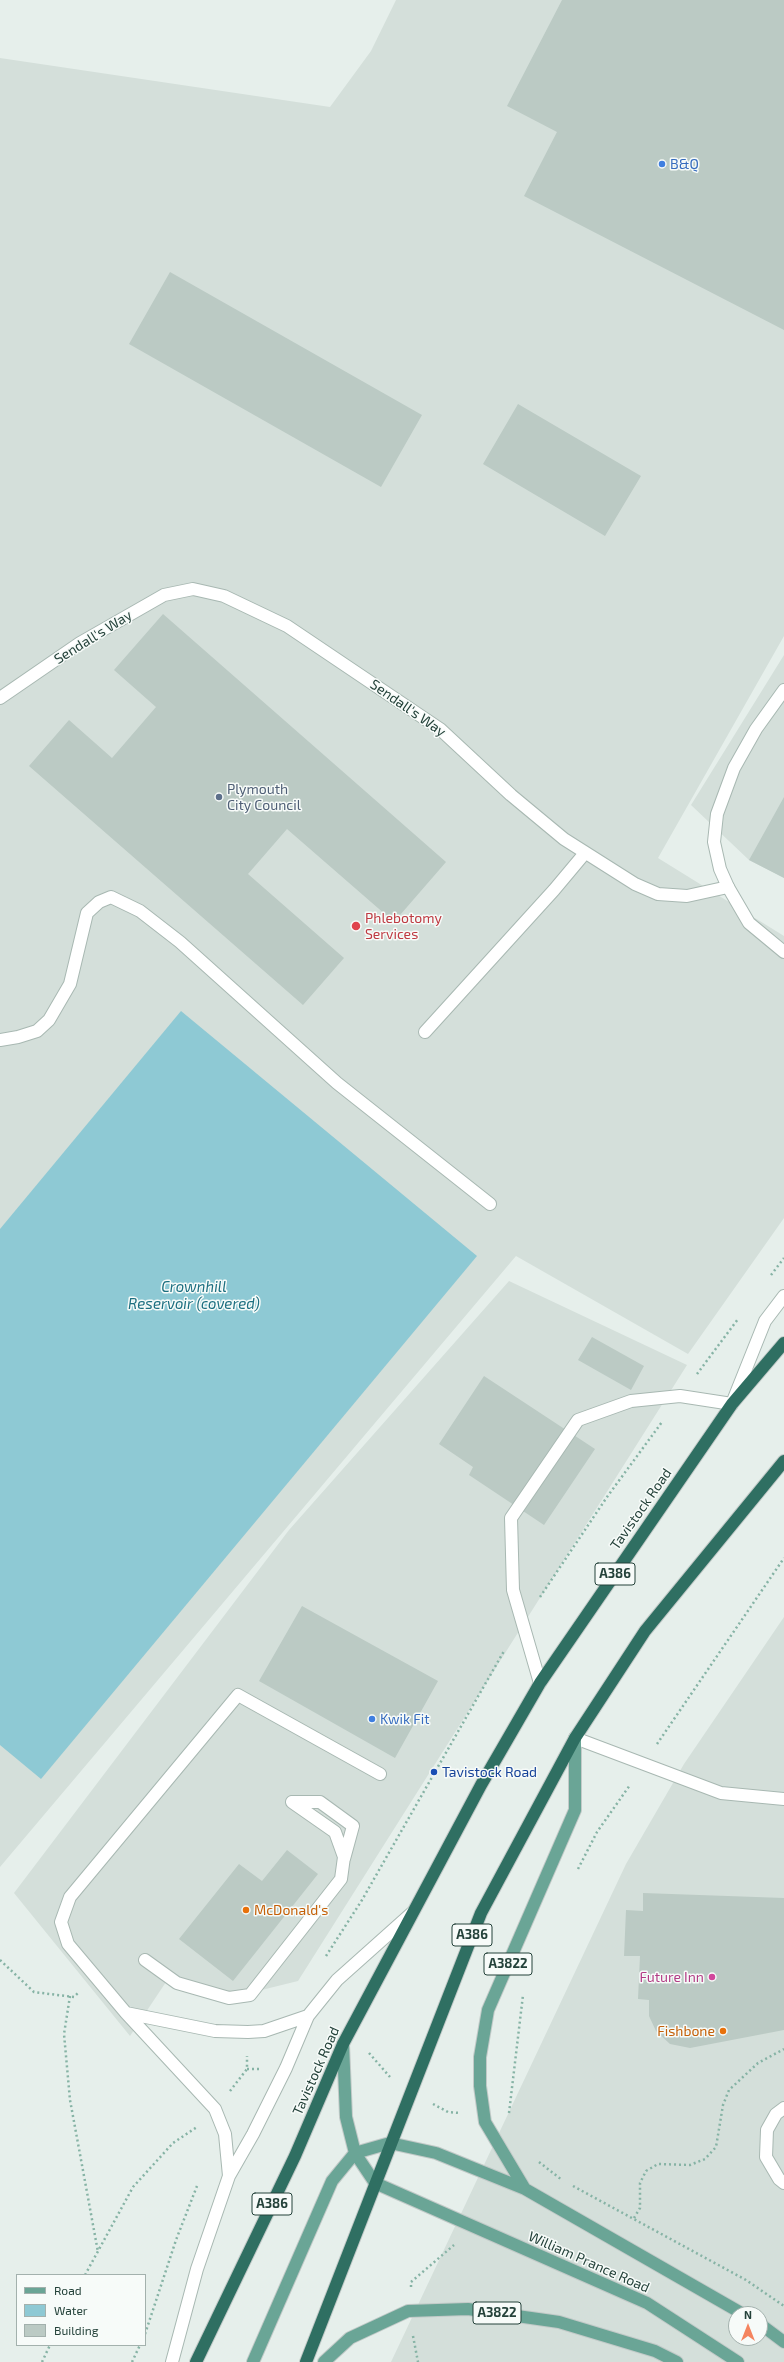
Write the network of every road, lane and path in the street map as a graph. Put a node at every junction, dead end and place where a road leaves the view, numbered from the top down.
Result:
1 (784, 690) edge
2 (0, 698) edge
3 (585, 853) junction
4 (728, 887) junction
5 (784, 952) edge
6 (425, 1032) dead end
7 (0, 1040) edge
8 (490, 1204) dead end
9 (784, 1258) edge
10 (766, 1281) dead end
11 (784, 1296) edge
12 (742, 1313) dead end
13 (784, 1343) edge
14 (680, 1396) junction
15 (732, 1404) junction
16 (784, 1461) edge
17 (523, 1623) junction
18 (540, 1683) junction
19 (575, 1738) junction
20 (380, 1774) dead end
21 (784, 1799) edge
22 (344, 1861) junction
23 (416, 1909) junction
24 (324, 1959) dead end
25 (0, 1960) edge
26 (145, 1960) dead end
27 (95, 1976) junction
28 (70, 1996) junction
29 (126, 2013) junction
30 (308, 2016) junction
31 (248, 2032) junction
32 (343, 2044) junction
33 (784, 2049) edge
34 (784, 2108) edge
35 (215, 2109) junction
36 (510, 2112) dead end
37 (513, 2119) dead end
38 (196, 2128) junction
39 (199, 2135) dead end
40 (390, 2143) junction
41 (355, 2152) junction
42 (538, 2162) dead end
43 (228, 2176) junction
44 (200, 2179) dead end
45 (375, 2183) junction
46 (784, 2183) edge
47 (525, 2189) junction
48 (634, 2218) junction
49 (98, 2252) junction
50 (86, 2274) edge
51 (729, 2306) edge
52 (784, 2306) edge
53 (768, 2330) edge
54 (146, 2331) edge
55 (784, 2342) edge
56 (50, 2346) edge
57 (140, 2346) edge
58 (42, 2362) edge
59 (132, 2362) edge
60 (172, 2362) edge
61 (196, 2362) edge
62 (253, 2362) edge
63 (306, 2362) edge
64 (324, 2362) edge
65 (677, 2362) edge
66 (738, 2362) edge

1 - 4 street
2 - 3 street, Sendall's Way
3 - 4 street, Sendall's Way
3 - 6 street
4 - 5 street
7 - 8 street
9 - 10 path
11 - 15 street
12 - 14 path
13 - 15 highway, Tavistock Road / A386
14 - 15 street
14 - 17 path
14 - 17 street
15 - 18 highway, Tavistock Road / A386
16 - 19 highway, A386
17 - 18 street
17 - 24 path
18 - 23 highway, Tavistock Road / A386
19 - 21 street
19 - 40 highway, A386
19 - 47 main road, A3822
20 - 27 street
22 - 22 street
22 - 26 street
23 - 30 street, Tavistock Road
23 - 32 highway, Tavistock Road / A386
25 - 28 path
27 - 28 path
27 - 29 street
28 - 49 path
29 - 31 street
29 - 35 street
30 - 31 street
30 - 43 street, Tavistock Road
31 - 35 path
32 - 41 main road
32 - 61 highway, Tavistock Road / A386
33 - 48 path
34 - 46 street
35 - 38 path
35 - 43 street
36 - 37 path
38 - 39 path
38 - 49 path
40 - 41 main road, A3822
40 - 45 highway, A386
40 - 47 main road, William Prance Road / A3822
41 - 45 main road
41 - 62 main road
42 - 48 path
43 - 60 street, Tavistock Road
44 - 54 path
45 - 63 highway, A386
45 - 66 main road, William Prance Road
47 - 51 main road, William Prance Road / A3822
48 - 52 path
49 - 50 path
53 - 55 main road
56 - 58 path
57 - 59 path
64 - 65 main road, A3822

